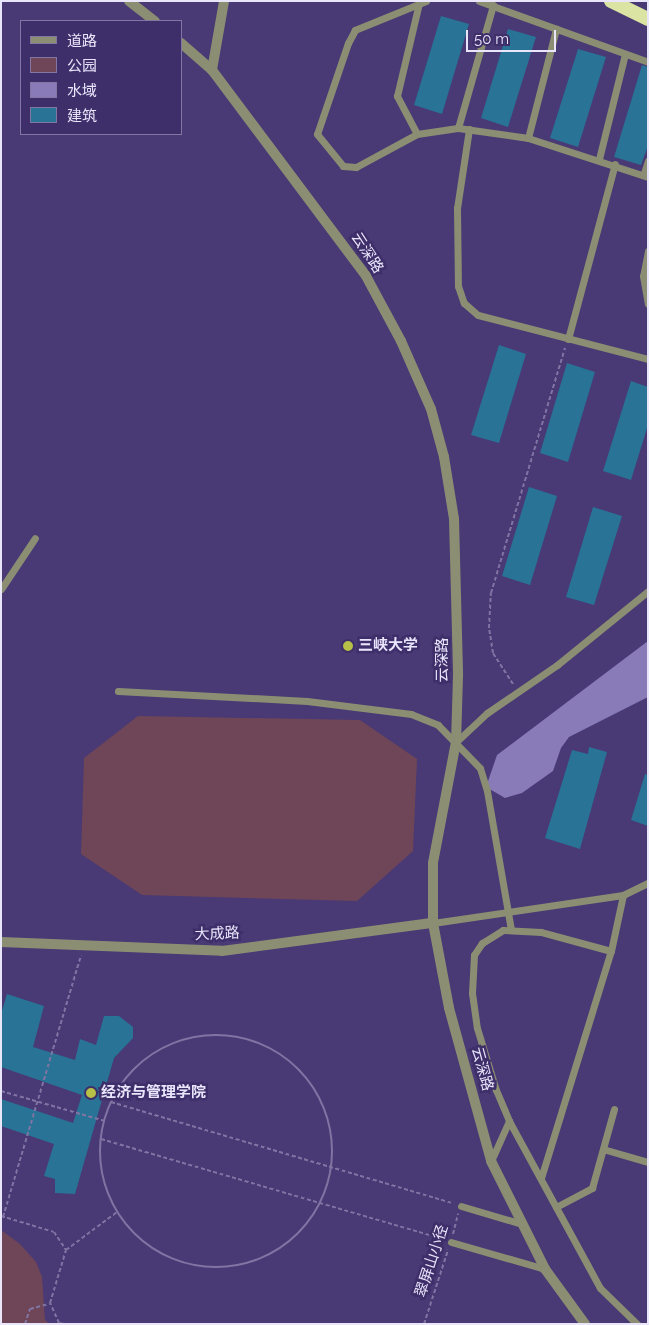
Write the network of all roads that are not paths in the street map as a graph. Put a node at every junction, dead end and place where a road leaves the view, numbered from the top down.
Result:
1 (129, 1) edge
2 (224, 1) edge
3 (479, 1) edge
4 (611, 1) edge
5 (423, 2) edge
6 (493, 5) junction
7 (648, 18) edge
8 (154, 20) edge
9 (556, 29) junction
10 (182, 44) edge
11 (625, 54) junction
12 (648, 62) edge
13 (212, 70) junction
14 (458, 128) junction
15 (469, 129) junction
16 (417, 134) junction
17 (528, 138) junction
18 (599, 159) junction
19 (648, 161) edge
20 (615, 164) junction
21 (646, 175) edge
22 (648, 251) edge
23 (646, 276) edge
24 (648, 304) edge
25 (568, 339) junction
26 (648, 359) edge
27 (35, 538) dead end
28 (1, 589) edge
29 (648, 591) edge
30 (118, 691) dead end
31 (456, 742) junction
32 (648, 883) edge
33 (623, 895) junction
34 (508, 912) junction
35 (433, 923) junction
36 (511, 930) junction
37 (1, 942) edge
38 (611, 951) junction
39 (614, 1109) dead end
40 (509, 1122) junction
41 (603, 1150) junction
42 (491, 1161) junction
43 (648, 1162) edge
44 (541, 1178) junction
45 (461, 1206) road end
46 (556, 1207) junction
47 (522, 1224) junction
48 (451, 1242) road end
49 (545, 1269) junction
50 (585, 1324) edge
51 (637, 1324) edge

1 - 8 street
2 - 13 street
3 - 6 lane
4 - 7 highway
5 - 16 lane
5 - 16 lane
6 - 9 lane
6 - 14 lane
9 - 11 lane
9 - 17 lane
10 - 13 street, 云深路
11 - 12 lane
11 - 18 lane
13 - 31 street, 云深路
14 - 15 lane
14 - 16 lane
15 - 17 lane
15 - 25 lane
17 - 18 lane
18 - 20 lane
19 - 21 lane
20 - 21 lane
20 - 25 lane
22 - 23 lane
23 - 24 lane
25 - 26 lane
27 - 28 lane
29 - 31 lane
30 - 31 lane
31 - 34 lane
31 - 35 street, 云深路
32 - 33 lane
33 - 34 lane
33 - 38 lane
34 - 35 lane
34 - 36 lane
35 - 37 street, 大成路
35 - 42 street, 云深路
36 - 38 lane
36 - 40 lane
38 - 44 lane
39 - 41 lane
40 - 42 lane
40 - 44 lane
41 - 43 lane
41 - 46 lane
42 - 47 street, 云深路
44 - 46 lane
45 - 47 lane
46 - 51 lane
47 - 49 street, 云深路
48 - 49 lane
49 - 50 street, 云深路

